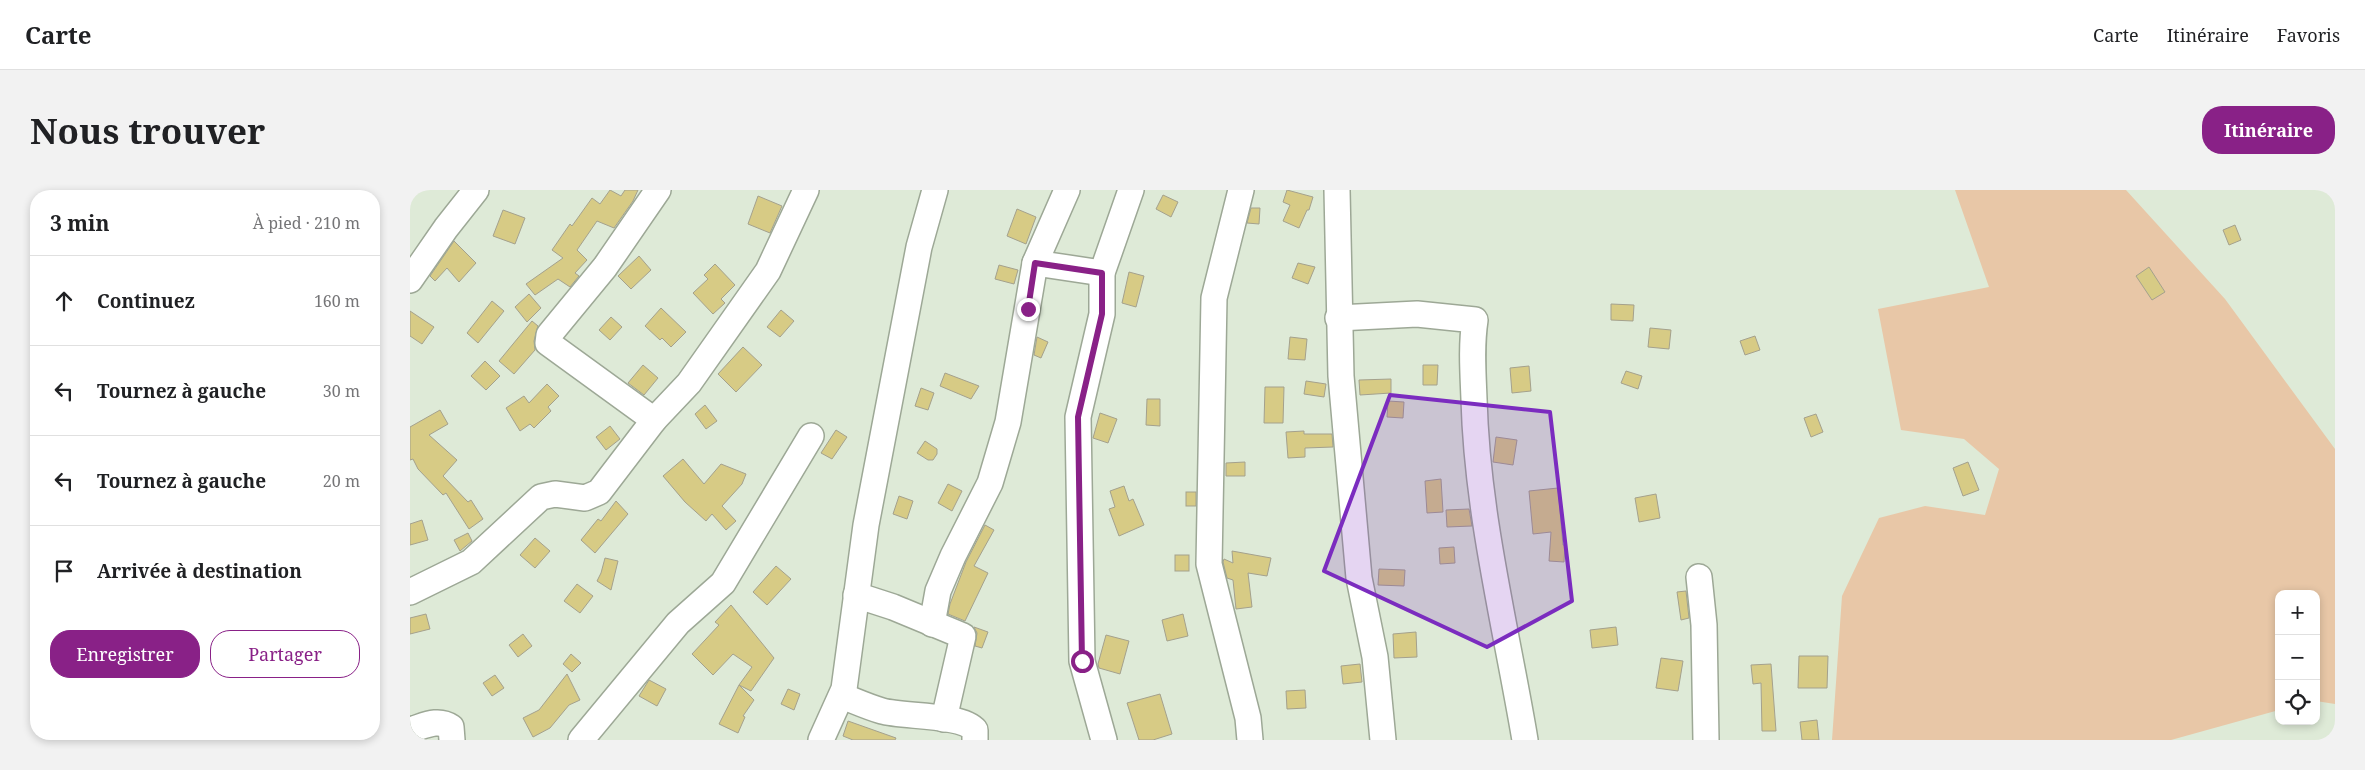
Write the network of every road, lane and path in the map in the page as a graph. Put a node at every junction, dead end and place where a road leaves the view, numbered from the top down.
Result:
1 (476, 190) edge
2 (658, 190) edge
3 (806, 190) edge
4 (935, 190) edge
5 (1067, 190) edge
6 (1131, 190) edge
7 (1241, 190) edge
8 (1337, 190) edge
9 (1035, 263) junction
10 (1102, 273) junction
11 (410, 280) edge
12 (1338, 318) junction
13 (654, 420) junction
14 (811, 436) dead end
15 (1699, 578) dead end
16 (410, 592) edge
17 (856, 595) junction
18 (932, 624) junction
19 (842, 696) junction
20 (944, 718) junction
21 (410, 730) edge
22 (452, 740) edge
23 (581, 740) edge
24 (821, 740) edge
25 (975, 740) edge
26 (1104, 740) edge
27 (1250, 740) edge
28 (1383, 740) edge
29 (1525, 740) edge
30 (1706, 740) edge

1 - 11 street
2 - 13 street
3 - 13 street
4 - 17 street
5 - 9 street
6 - 10 street
7 - 27 street
8 - 12 street
9 - 10 street
9 - 18 street
10 - 26 street
12 - 28 street
12 - 29 street
13 - 16 street
14 - 23 street
15 - 30 street
17 - 18 street
17 - 19 street
18 - 20 street
19 - 20 street
19 - 24 street
20 - 25 street
21 - 22 street

